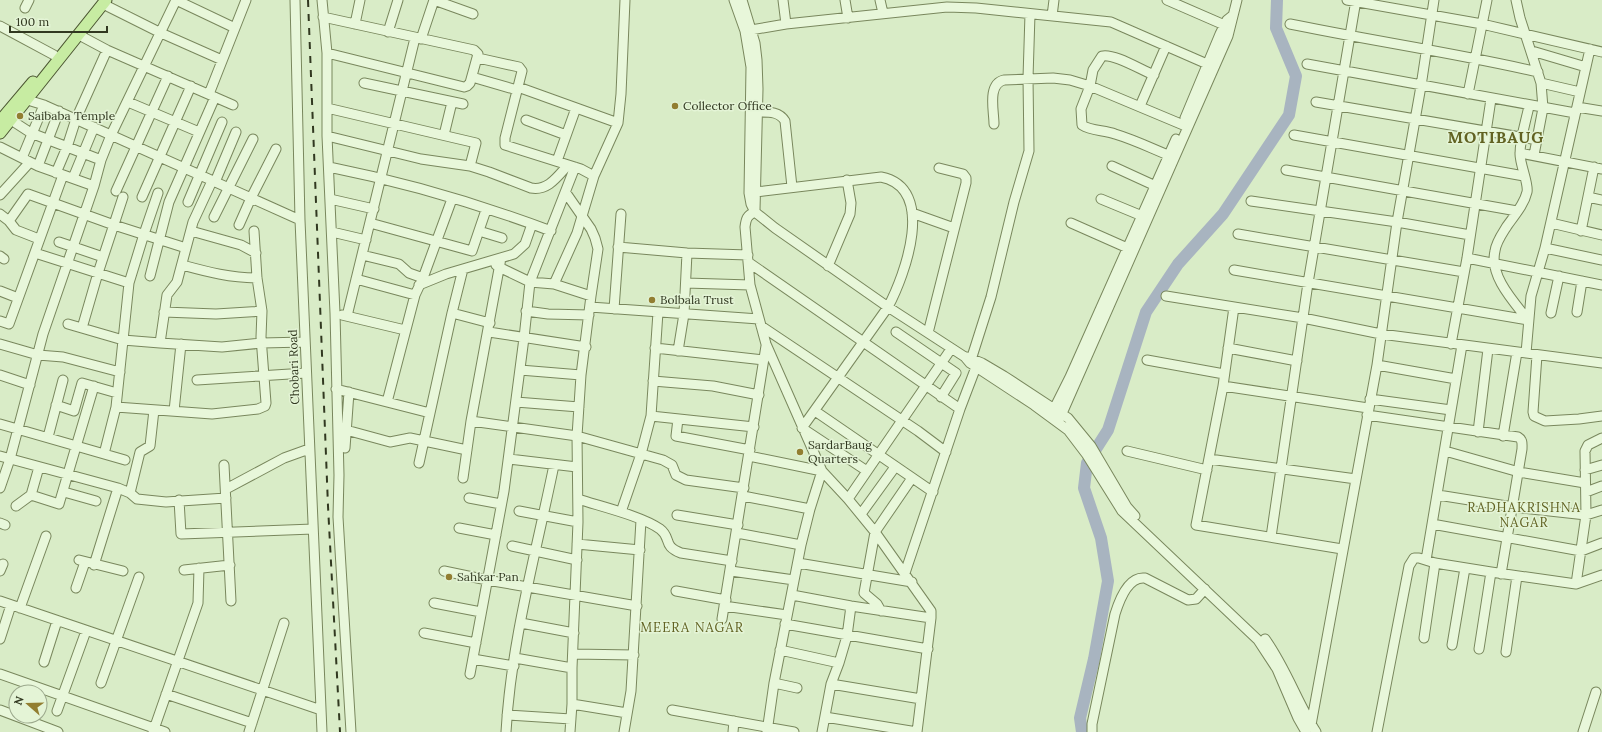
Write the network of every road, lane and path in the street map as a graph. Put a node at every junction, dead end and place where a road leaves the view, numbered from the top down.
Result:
1 (176, 0) edge
2 (246, 0) edge
3 (295, 0) edge
4 (322, 0) edge
5 (360, 0) edge
6 (398, 0) edge
7 (434, 0) edge
8 (625, 0) edge
9 (734, 0) edge
10 (742, 0) edge
11 (783, 0) edge
12 (845, 0) edge
13 (880, 0) edge
14 (915, 0) edge
15 (1054, 0) edge
16 (1166, 0) edge
17 (1236, 0) edge
18 (1347, 0) edge
19 (1434, 0) edge
20 (1487, 0) edge
21 (1516, 0) edge
22 (102, 1) edge
23 (1356, 1) edge
24 (947, 3) edge
25 (194, 4) edge
26 (917, 10) junction
27 (883, 13) junction
28 (473, 14) dead end
29 (1030, 14) junction
30 (1432, 15) junction
31 (1052, 16) junction
32 (323, 17) junction
33 (848, 18) junction
34 (355, 24) junction
35 (786, 24) junction
36 (1290, 24) dead end
37 (1482, 24) junction
38 (0, 26) edge
39 (1227, 26) junction
40 (235, 28) junction
41 (748, 30) junction
42 (388, 32) junction
43 (161, 33) junction
44 (1526, 34) junction
45 (79, 35) junction
46 (1350, 36) junction
47 (418, 39) junction
48 (1166, 46) junction
49 (1590, 49) junction
50 (107, 50) junction
51 (1426, 50) junction
52 (1532, 52) junction
53 (1602, 52) edge
54 (327, 54) junction
55 (54, 55) junction
56 (478, 58) junction
57 (1475, 58) junction
58 (222, 60) junction
59 (1307, 64) dead end
60 (145, 66) junction
61 (1211, 66) junction
62 (1586, 67) junction
63 (406, 72) junction
64 (1344, 72) junction
65 (1538, 72) junction
66 (1154, 75) junction
67 (168, 76) junction
68 (472, 77) junction
69 (1028, 78) junction
70 (364, 83) dead end
71 (1541, 83) junction
72 (191, 86) junction
73 (1090, 86) junction
74 (1421, 86) junction
75 (518, 88) junction
76 (402, 91) junction
77 (1580, 92) junction
78 (1468, 94) junction
79 (212, 95) junction
80 (24, 98) junction
81 (1491, 99) junction
82 (128, 102) junction
83 (452, 102) junction
84 (1316, 102) dead end
85 (44, 104) junction
86 (463, 104) dead end
87 (233, 105) dead end
88 (1140, 106) junction
89 (1529, 106) junction
90 (1338, 107) junction
91 (327, 108) junction
92 (576, 108) junction
93 (1543, 108) junction
94 (1576, 110) junction
95 (59, 111) junction
96 (1602, 111) edge
97 (152, 112) junction
98 (757, 112) junction
99 (76, 119) junction
100 (6, 120) edge
101 (526, 120) dead end
102 (1415, 120) junction
103 (176, 122) junction
104 (222, 122) dead end
105 (618, 123) junction
106 (394, 124) junction
107 (994, 124) dead end
108 (1185, 126) junction
109 (94, 127) junction
110 (1486, 131) junction
111 (199, 132) junction
112 (236, 132) dead end
113 (31, 133) junction
114 (0, 134) edge
115 (111, 135) junction
116 (566, 135) junction
117 (1294, 135) dead end
118 (327, 136) junction
119 (444, 136) junction
120 (1522, 137) junction
121 (253, 139) dead end
122 (47, 140) junction
123 (1538, 140) junction
124 (1332, 141) junction
125 (137, 146) junction
126 (0, 147) edge
127 (67, 147) junction
128 (276, 149) dead end
129 (388, 150) junction
130 (1520, 153) junction
131 (83, 154) junction
132 (1534, 155) junction
133 (160, 156) junction
134 (1409, 156) junction
135 (1171, 157) junction
136 (26, 160) junction
137 (101, 160) junction
138 (557, 161) junction
139 (1565, 161) junction
140 (38, 166) junction
141 (470, 166) junction
142 (572, 166) junction
143 (1112, 166) dead end
144 (329, 167) junction
145 (1480, 167) junction
146 (184, 168) junction
147 (938, 168) dead end
148 (1598, 168) edge
149 (1286, 170) dead end
150 (59, 174) junction
151 (200, 175) junction
152 (594, 176) junction
153 (1327, 176) junction
154 (1524, 176) junction
155 (73, 178) junction
156 (381, 178) junction
157 (847, 180) junction
158 (213, 181) junction
159 (94, 186) junction
160 (792, 187) junction
161 (1158, 187) junction
162 (229, 188) junction
163 (1402, 190) junction
164 (116, 191) dead end
165 (756, 192) junction
166 (158, 193) dead end
167 (566, 193) junction
168 (0, 195) edge
169 (123, 197) dead end
170 (142, 197) dead end
171 (1588, 197) junction
172 (251, 198) junction
173 (330, 199) junction
174 (452, 199) junction
175 (1101, 199) dead end
176 (1602, 200) edge
177 (1251, 201) dead end
178 (188, 202) dead end
179 (53, 203) junction
180 (1476, 204) junction
181 (374, 209) junction
182 (486, 210) junction
183 (1321, 210) junction
184 (1517, 211) junction
185 (755, 212) junction
186 (912, 213) junction
187 (0, 214) edge
188 (84, 214) junction
189 (621, 214) dead end
190 (214, 217) dead end
191 (582, 217) junction
192 (1145, 217) junction
193 (300, 220) junction
194 (9, 221) junction
195 (1397, 222) junction
196 (370, 223) junction
197 (1072, 223) dead end
198 (1551, 223) junction
199 (532, 224) junction
200 (114, 225) junction
201 (239, 225) dead end
202 (954, 228) junction
203 (479, 230) junction
204 (254, 231) dead end
205 (551, 231) junction
206 (1581, 231) junction
207 (191, 232) junction
208 (332, 232) junction
209 (144, 234) junction
210 (1238, 234) dead end
211 (1470, 235) junction
212 (1602, 235) edge
213 (502, 238) dead end
214 (39, 239) junction
215 (159, 239) junction
216 (366, 240) junction
217 (436, 241) junction
218 (59, 242) dead end
219 (1315, 246) junction
220 (73, 247) junction
221 (186, 248) junction
222 (618, 248) junction
223 (1545, 248) junction
224 (1131, 249) junction
225 (256, 252) junction
226 (35, 253) junction
227 (687, 253) junction
228 (362, 255) junction
229 (104, 257) junction
230 (748, 258) junction
231 (1467, 258) junction
232 (1392, 259) junction
233 (1602, 260) edge
234 (66, 263) junction
235 (500, 263) junction
236 (1494, 264) junction
237 (182, 265) junction
238 (828, 266) junction
239 (463, 269) junction
240 (1234, 270) dead end
241 (1464, 272) junction
242 (1538, 272) junction
243 (98, 273) junction
244 (150, 276) dead end
245 (1559, 276) junction
246 (257, 278) junction
247 (356, 279) junction
248 (1582, 281) junction
249 (421, 282) junction
250 (530, 282) junction
251 (129, 283) junction
252 (686, 283) junction
253 (1308, 283) junction
254 (554, 284) junction
255 (750, 285) junction
256 (1602, 285) edge
257 (0, 291) edge
258 (415, 295) junction
259 (591, 296) junction
260 (1166, 296) dead end
261 (1386, 297) junction
262 (18, 298) junction
263 (888, 307) junction
264 (1234, 307) junction
265 (1458, 307) junction
266 (614, 309) junction
267 (262, 311) junction
268 (526, 311) junction
269 (589, 311) junction
270 (164, 312) junction
271 (658, 312) junction
272 (1576, 312) dead end
273 (335, 313) junction
274 (452, 313) junction
275 (1551, 313) dead end
276 (684, 314) junction
277 (347, 316) junction
278 (1303, 318) junction
279 (1528, 320) junction
280 (0, 321) edge
281 (490, 323) junction
282 (760, 323) junction
283 (68, 324) dead end
284 (82, 328) junction
285 (405, 330) junction
286 (489, 332) junction
287 (896, 332) dead end
288 (928, 333) junction
289 (1381, 334) junction
290 (524, 338) junction
291 (123, 340) junction
292 (862, 341) junction
293 (305, 342) junction
294 (160, 343) junction
295 (262, 343) junction
296 (0, 344) edge
297 (181, 344) junction
298 (766, 344) junction
299 (1451, 344) junction
300 (1462, 345) junction
301 (586, 346) junction
302 (655, 348) junction
303 (1228, 348) junction
304 (951, 349) junction
305 (1488, 349) junction
306 (678, 351) junction
307 (1521, 353) junction
308 (1537, 355) junction
309 (38, 356) junction
310 (764, 360) junction
311 (1146, 360) dead end
312 (971, 361) junction
313 (1297, 361) junction
314 (942, 363) junction
315 (1602, 363) edge
316 (1376, 365) junction
317 (520, 370) junction
318 (120, 372) junction
319 (306, 373) junction
320 (1224, 374) junction
321 (0, 375) edge
322 (582, 375) junction
323 (264, 376) junction
324 (839, 377) junction
325 (1456, 379) junction
326 (63, 380) dead end
327 (197, 380) dead end
328 (653, 381) junction
329 (30, 385) junction
330 (94, 386) junction
331 (926, 386) junction
332 (1222, 386) junction
333 (336, 389) junction
334 (348, 392) junction
335 (117, 393) junction
336 (759, 395) junction
337 (1292, 396) junction
338 (941, 397) junction
339 (1370, 399) junction
340 (387, 402) junction
341 (516, 402) junction
342 (56, 406) junction
343 (116, 406) junction
344 (579, 407) junction
345 (960, 409) junction
346 (154, 410) junction
347 (815, 410) junction
348 (1451, 410) junction
349 (174, 411) junction
350 (430, 412) junction
351 (1368, 412) junction
352 (1056, 415) junction
353 (651, 416) junction
354 (1602, 416) edge
355 (678, 418) junction
356 (902, 420) junction
357 (472, 421) junction
358 (0, 424) edge
359 (754, 427) junction
360 (1449, 427) junction
361 (513, 428) junction
362 (802, 428) junction
363 (18, 429) junction
364 (346, 430) junction
365 (1478, 432) junction
366 (577, 436) junction
367 (1503, 436) junction
368 (48, 437) junction
369 (1602, 438) edge
370 (424, 441) junction
371 (77, 446) junction
372 (345, 448) dead end
373 (309, 449) junction
374 (467, 450) junction
375 (1127, 451) dead end
376 (1445, 451) junction
377 (946, 452) junction
378 (750, 453) junction
379 (104, 454) junction
380 (641, 454) junction
381 (878, 454) junction
382 (0, 456) edge
383 (10, 459) junction
384 (509, 459) junction
385 (1209, 459) junction
386 (125, 460) dead end
387 (419, 463) dead end
388 (554, 464) junction
389 (224, 465) dead end
390 (1602, 465) edge
391 (895, 466) junction
392 (39, 467) junction
393 (577, 467) junction
394 (1281, 469) junction
395 (1207, 470) junction
396 (1585, 470) junction
397 (822, 471) junction
398 (867, 471) junction
399 (1519, 472) junction
400 (68, 475) junction
401 (463, 478) dead end
402 (912, 478) junction
403 (1356, 479) junction
404 (1110, 485) junction
405 (1602, 486) edge
406 (1586, 487) junction
407 (0, 488) edge
408 (118, 488) junction
409 (226, 489) junction
410 (64, 492) junction
411 (744, 492) junction
412 (933, 492) junction
413 (31, 495) junction
414 (1438, 495) junction
415 (133, 496) junction
416 (226, 498) junction
417 (469, 498) dead end
418 (1118, 498) junction
419 (848, 499) junction
420 (179, 500) junction
421 (578, 500) junction
422 (96, 501) dead end
423 (501, 504) junction
424 (16, 506) dead end
425 (1513, 507) junction
426 (810, 509) junction
427 (1602, 510) edge
428 (520, 511) dead end
429 (621, 512) junction
430 (861, 514) junction
431 (677, 515) dead end
432 (1586, 515) junction
433 (544, 516) junction
434 (641, 520) junction
435 (578, 522) junction
436 (1432, 524) junction
437 (460, 528) dead end
438 (313, 529) junction
439 (738, 529) junction
440 (228, 532) junction
441 (875, 532) junction
442 (496, 535) junction
443 (46, 536) dead end
444 (1271, 538) junction
445 (1508, 538) junction
446 (1602, 543) edge
447 (577, 544) junction
448 (801, 544) junction
449 (512, 546) dead end
450 (1342, 549) junction
451 (640, 550) junction
452 (1581, 550) junction
453 (536, 551) junction
454 (577, 560) junction
455 (732, 561) junction
456 (1431, 561) junction
457 (86, 562) junction
458 (798, 563) junction
459 (230, 565) junction
460 (199, 568) junction
461 (1465, 568) junction
462 (184, 570) dead end
463 (123, 571) dead end
464 (444, 571) dead end
465 (731, 571) junction
466 (1491, 572) junction
467 (905, 573) junction
468 (1501, 574) junction
469 (866, 575) junction
470 (1602, 575) edge
471 (1517, 576) junction
472 (139, 578) dead end
473 (487, 580) junction
474 (794, 580) junction
475 (912, 582) junction
476 (1576, 584) junction
477 (528, 586) junction
478 (76, 588) dead end
479 (1205, 589) junction
480 (676, 591) dead end
481 (792, 594) junction
482 (576, 595) junction
483 (0, 601) edge
484 (231, 601) dead end
485 (434, 603) dead end
486 (725, 603) junction
487 (11, 605) junction
488 (637, 606) junction
489 (851, 606) junction
490 (20, 608) junction
491 (881, 611) junction
492 (481, 612) junction
493 (931, 618) junction
494 (722, 619) dead end
495 (786, 620) junction
496 (56, 621) junction
497 (284, 623) dead end
498 (521, 623) junction
499 (86, 631) junction
500 (424, 633) dead end
501 (574, 634) junction
502 (846, 636) junction
503 (1424, 638) dead end
504 (0, 639) edge
505 (116, 641) junction
506 (1263, 642) junction
507 (476, 643) junction
508 (1452, 645) dead end
509 (928, 649) junction
510 (1479, 649) dead end
511 (780, 650) junction
512 (1506, 652) dead end
513 (573, 654) junction
514 (634, 655) junction
515 (473, 659) junction
516 (44, 662) dead end
517 (177, 662) junction
518 (514, 662) junction
519 (839, 663) junction
520 (572, 668) junction
521 (0, 674) edge
522 (470, 674) dead end
523 (101, 683) dead end
524 (774, 683) junction
525 (831, 684) junction
526 (797, 688) dead end
527 (262, 691) junction
528 (1596, 692) dead end
529 (166, 694) junction
530 (63, 696) junction
531 (921, 699) junction
532 (572, 704) junction
533 (321, 710) junction
534 (672, 710) dead end
535 (0, 711) edge
536 (58, 711) dead end
537 (627, 713) junction
538 (507, 715) junction
539 (824, 717) junction
540 (571, 718) junction
541 (734, 721) junction
542 (250, 728) edge
543 (153, 730) edge
544 (767, 730) edge
545 (1311, 730) edge
546 (58, 732) edge
547 (165, 732) edge
548 (322, 732) edge
549 (351, 732) edge
550 (506, 732) edge
551 (570, 732) edge
552 (624, 732) edge
553 (733, 732) edge
554 (794, 732) edge
555 (822, 732) edge
556 (917, 732) edge
557 (1092, 732) edge
558 (1377, 732) edge
559 (1584, 732) edge

1 - 25 street
1 - 43 street
2 - 40 street
3 - 193 street, Chobari Road
4 - 32 street
5 - 34 street
6 - 42 street
7 - 28 street
7 - 47 street
8 - 105 street
9 - 41 street
10 - 41 street
11 - 35 street
12 - 33 street
13 - 27 street
14 - 26 street
15 - 31 street
16 - 39 street
17 - 39 street
18 - 23 street
19 - 30 street
20 - 37 street
21 - 44 street
22 - 43 street
22 - 45 main road
22 - 55 main road
23 - 30 street
23 - 46 street
24 - 26 street
24 - 29 street
25 - 40 street
26 - 27 street
27 - 33 street
29 - 31 street
29 - 69 street
30 - 37 street
30 - 51 street
31 - 48 street
32 - 34 street
32 - 54 street
33 - 35 street
34 - 42 street
35 - 41 street
36 - 46 street
37 - 44 street
37 - 57 street
38 - 55 street
39 - 61 street
40 - 58 street
41 - 98 street
41 - 185 street
42 - 47 street
43 - 58 street
43 - 60 street
44 - 49 street
44 - 52 street
45 - 50 street
45 - 80 main road
46 - 51 street
46 - 64 street
47 - 56 street
47 - 63 street
48 - 61 street
48 - 66 street
49 - 53 street
49 - 62 street
50 - 60 street
50 - 99 street
51 - 57 street
51 - 74 street
52 - 62 street
52 - 65 street
54 - 63 street
54 - 91 street
55 - 80 main road
56 - 68 street
56 - 75 street
57 - 65 street
57 - 78 street
58 - 79 street
59 - 64 street
60 - 67 street
60 - 82 street
61 - 108 street
62 - 77 street
63 - 68 street
63 - 76 street
64 - 74 street
64 - 90 street
65 - 71 street
66 - 73 street
66 - 88 street
67 - 72 street
67 - 97 street
68 - 75 street
69 - 73 street
69 - 107 street
69 - 312 street
70 - 76 street
71 - 77 street
71 - 93 street
72 - 79 street
72 - 103 street
73 - 88 street
73 - 135 street
74 - 78 street
74 - 102 street
75 - 92 street
75 - 138 street
76 - 83 street
76 - 106 street
77 - 94 street
78 - 81 street
79 - 87 street
79 - 111 street
80 - 85 street
80 - 100 main road
81 - 89 street
81 - 110 street
82 - 97 street
82 - 115 street
83 - 86 street
83 - 119 street
84 - 90 street
85 - 95 street
85 - 113 street
88 - 108 street
89 - 93 street
89 - 120 street
90 - 102 street
90 - 124 street
91 - 106 street
91 - 118 street
92 - 105 street
92 - 116 street
93 - 94 street
93 - 123 street
94 - 96 street
94 - 139 street
95 - 99 street
95 - 122 street
97 - 103 street
97 - 125 street
98 - 160 street
98 - 165 street
99 - 109 street
99 - 127 street
100 - 113 street
100 - 114 main road
101 - 116 street
102 - 110 street
102 - 134 street
103 - 111 street
103 - 133 street
104 - 151 street
105 - 152 street
106 - 119 street
106 - 129 street
108 - 135 street
109 - 115 street
109 - 131 street
110 - 120 street
110 - 145 street
111 - 146 street
112 - 158 street
113 - 122 street
113 - 136 street
115 - 125 street
115 - 137 street
116 - 138 street
117 - 124 street
118 - 129 street
118 - 144 street
119 - 141 street
120 - 123 street
120 - 130 street
121 - 162 street
122 - 127 street
122 - 140 street
123 - 132 street
124 - 134 street
124 - 153 street
125 - 133 street
125 - 164 street
126 - 136 street
127 - 131 street
127 - 150 street
128 - 172 street
129 - 141 street
129 - 156 street
130 - 132 street
130 - 154 street
131 - 137 street
131 - 155 street
132 - 139 street
133 - 146 street
133 - 170 street
134 - 145 street
134 - 163 street
135 - 161 street
136 - 140 street
136 - 168 street
137 - 159 street
138 - 142 street
139 - 148 street
139 - 198 street
140 - 150 street
141 - 142 street
142 - 152 street
142 - 167 street
143 - 161 street
144 - 156 street
144 - 173 street
145 - 154 street
145 - 180 street
146 - 151 street
146 - 215 street
147 - 202 street
148 - 171 street
149 - 153 street
150 - 155 street
150 - 179 street
151 - 158 street
151 - 178 street
152 - 191 street
153 - 163 street
153 - 183 street
154 - 184 street
155 - 159 street
156 - 174 street
156 - 181 street
157 - 160 street
157 - 186 street
157 - 238 street
158 - 162 street
158 - 207 street
159 - 188 street
160 - 165 street
161 - 192 street
162 - 172 street
162 - 190 street
163 - 180 street
163 - 195 street
165 - 185 street
166 - 209 street
167 - 191 street
167 - 205 street
169 - 200 street
171 - 176 street
171 - 206 street
172 - 193 street
172 - 201 street
173 - 181 street
173 - 208 street
174 - 182 street
174 - 217 street
175 - 192 street
177 - 183 street
179 - 188 street
179 - 194 street
179 - 214 street
180 - 184 street
180 - 211 street
181 - 196 street
182 - 199 street
182 - 203 street
183 - 195 street
183 - 219 street
184 - 236 street
185 - 230 street
185 - 238 street
186 - 202 street
186 - 263 street
187 - 194 street
188 - 200 street
188 - 220 street
189 - 222 street
191 - 254 street
191 - 259 street
192 - 224 street
193 - 293 street, Chobari Road
194 - 214 street
195 - 211 street
195 - 232 street
196 - 216 street
196 - 217 street
197 - 224 street
198 - 206 street
198 - 223 street
199 - 205 street
199 - 235 street
200 - 209 street
200 - 229 street
202 - 288 street
203 - 213 street
203 - 217 street
204 - 225 street
205 - 250 street
206 - 212 street
207 - 221 street
207 - 225 street
208 - 216 street
208 - 273 street
209 - 215 street
209 - 251 street
210 - 219 street
211 - 231 street
214 - 226 street
215 - 221 street
215 - 244 street
216 - 228 street
217 - 249 street
218 - 220 street
219 - 232 street
219 - 253 street
220 - 229 street
220 - 234 street
221 - 237 street
222 - 227 street
222 - 266 street
223 - 233 street
223 - 242 street
224 - 352 street
225 - 246 street
226 - 234 street
226 - 262 street
227 - 230 street
227 - 252 street
228 - 247 street
228 - 249 street
229 - 243 street
230 - 255 street
230 - 292 street
231 - 236 street
231 - 241 street
232 - 241 street
232 - 261 street
234 - 243 street
234 - 309 street
235 - 239 street
235 - 250 street
235 - 281 street
236 - 242 street
236 - 279 street
237 - 246 street
237 - 270 street
238 - 263 street
239 - 249 street
239 - 274 street
240 - 253 street
241 - 265 street
242 - 245 street
242 - 279 street
243 - 251 street
243 - 284 street
245 - 248 street
245 - 275 street
246 - 267 street
247 - 258 street
247 - 277 street
248 - 256 street
248 - 272 street
249 - 258 street
250 - 254 street
250 - 268 street
251 - 291 street
252 - 255 street
252 - 276 street
253 - 261 street
253 - 278 street
254 - 259 street
255 - 282 street
257 - 262 street
258 - 285 street
259 - 269 street
260 - 264 street
261 - 265 street
261 - 289 street
262 - 280 street
263 - 288 street
263 - 292 street
264 - 278 street
264 - 303 street
265 - 279 street
265 - 299 street
266 - 269 street
266 - 271 street
267 - 270 street
267 - 295 street
268 - 269 street
268 - 290 street
269 - 301 street
270 - 294 street
271 - 276 street
271 - 302 street
273 - 277 street
273 - 333 street
274 - 281 street
274 - 350 street
276 - 282 street
276 - 306 street
277 - 285 street
278 - 289 street
278 - 313 street
279 - 307 street
281 - 286 street
282 - 298 street
282 - 324 street
283 - 284 street
284 - 291 street
285 - 340 street
286 - 290 street
286 - 357 street
287 - 314 street
288 - 304 street
289 - 299 street
289 - 316 street
290 - 301 street
290 - 317 street
291 - 294 street
291 - 318 street
292 - 324 street
292 - 331 street
293 - 295 street
293 - 319 street, Chobari Road
294 - 297 street
295 - 297 street
295 - 323 street
296 - 309 street
297 - 349 street
298 - 310 street
298 - 362 street
299 - 300 street
300 - 305 street
300 - 325 street
301 - 322 street
302 - 306 street
302 - 328 street
303 - 313 street
303 - 320 street
304 - 312 street
304 - 314 street
305 - 307 street
305 - 365 street
306 - 310 street
307 - 308 street
307 - 367 street
308 - 315 street
308 - 354 street
309 - 318 street
309 - 329 street
310 - 336 street
311 - 320 street
312 - 345 street
312 - 352 street
313 - 337 street
314 - 331 street
314 - 338 street
316 - 325 street
316 - 339 street
317 - 322 street
317 - 341 street
318 - 335 street
319 - 323 street
319 - 373 street, Chobari Road
320 - 332 street
321 - 329 street
322 - 344 street
323 - 327 street
323 - 349 street
324 - 347 street
324 - 356 street
325 - 348 street
326 - 342 street
328 - 336 street
328 - 353 street
329 - 363 street
330 - 335 street
330 - 342 street
330 - 371 street
331 - 338 street
331 - 356 street
332 - 337 street
332 - 385 street
333 - 334 street
333 - 549 street
334 - 340 street
334 - 364 street
335 - 343 street
336 - 359 street
337 - 351 street
337 - 394 street
338 - 345 street
339 - 348 street
339 - 351 street
340 - 350 street
341 - 344 street
341 - 361 street
342 - 368 street
343 - 346 street
343 - 379 street
344 - 366 street
345 - 377 street
346 - 349 street
346 - 415 street
347 - 362 street
347 - 381 street
348 - 360 street
350 - 370 street
351 - 360 street
351 - 403 street
352 - 404 street
352 - 404 street
353 - 355 street
353 - 380 street
355 - 359 street
355 - 378 street
356 - 377 street
356 - 381 street
357 - 361 street
357 - 374 street
358 - 363 street
359 - 378 street
360 - 365 street
360 - 376 street
361 - 366 street
361 - 384 street
362 - 397 street
362 - 398 street
363 - 368 street
363 - 383 street
364 - 370 street
364 - 372 street
365 - 367 street
366 - 380 street
366 - 393 street
367 - 399 street
368 - 371 street
369 - 396 street
370 - 374 street
370 - 387 street
371 - 379 street
371 - 400 street
373 - 409 street
373 - 438 street, Chobari Road
374 - 401 street
375 - 395 street
376 - 399 street
376 - 414 street
377 - 412 street
378 - 397 street
378 - 411 street
379 - 386 street
380 - 411 street
380 - 429 street
381 - 391 street
381 - 398 street
382 - 383 street
383 - 392 street
383 - 407 street
384 - 388 street
384 - 423 street
385 - 394 street
385 - 395 street
388 - 393 street
388 - 433 street
389 - 409 street
390 - 396 street
391 - 402 street
391 - 430 street
392 - 400 street
392 - 413 street
393 - 421 street
394 - 403 street
394 - 444 street
395 - 444 street
396 - 406 street
397 - 419 street
397 - 426 street
398 - 419 street
399 - 406 street
399 - 425 street
400 - 408 street
400 - 410 street
402 - 412 street
402 - 441 street
403 - 450 street
404 - 418 street
405 - 406 street
406 - 432 street
408 - 415 street
408 - 457 street
409 - 416 street
410 - 413 street
410 - 422 street
411 - 426 street
411 - 439 street
412 - 467 street
413 - 424 street
414 - 425 street
414 - 436 street
415 - 420 street
416 - 420 street
416 - 440 street
417 - 423 street
418 - 479 street
418 - 506 street
419 - 430 street
420 - 440 street
421 - 429 street
421 - 435 street
423 - 442 street
425 - 432 street
425 - 445 street
426 - 448 street
427 - 432 street
428 - 433 street
429 - 434 street
430 - 441 street
431 - 439 street
432 - 452 street
433 - 435 street
433 - 453 street
434 - 451 street
434 - 455 street
435 - 447 street
436 - 445 street
436 - 456 street
437 - 442 street
438 - 440 street
438 - 533 street, Chobari Road
439 - 448 street
439 - 455 street
440 - 459 street
441 - 467 street
441 - 469 street
442 - 473 street
443 - 490 street
444 - 450 street
445 - 452 street
445 - 468 street
446 - 452 street
447 - 451 street
447 - 454 street
448 - 458 street
449 - 453 street
450 - 545 street
451 - 488 street
452 - 476 street
453 - 454 street
453 - 477 street
454 - 482 street
455 - 465 street
456 - 461 street
456 - 503 street
456 - 558 street
457 - 463 street
457 - 478 street
458 - 469 street
458 - 474 street
459 - 460 street
459 - 484 street
460 - 462 street
460 - 517 street
461 - 466 street
461 - 508 street
464 - 473 street
465 - 474 street
465 - 486 street
466 - 468 street
466 - 510 street
467 - 475 street
468 - 471 street
469 - 475 street
469 - 491 street
470 - 476 street
471 - 476 street
471 - 512 street
472 - 505 street
473 - 477 street
473 - 492 street
474 - 481 street
475 - 493 street
477 - 482 street
477 - 498 street
479 - 506 street
479 - 557 street
480 - 486 street
481 - 489 street
481 - 495 street
482 - 488 street
482 - 501 street
483 - 487 street
485 - 492 street
486 - 494 street
486 - 495 street
487 - 490 street
487 - 504 street
488 - 514 street
489 - 491 street
489 - 502 street
490 - 496 street
491 - 493 street
492 - 507 street
493 - 509 street
495 - 502 street
495 - 511 street
496 - 499 street
496 - 516 street
497 - 527 street
498 - 501 street
498 - 518 street
499 - 505 street
499 - 530 street
500 - 507 street
501 - 513 street
502 - 509 street
502 - 519 street
505 - 517 street
505 - 523 street
506 - 545 street
507 - 515 street
509 - 531 street
511 - 519 street
511 - 524 street
513 - 514 street
513 - 520 street
514 - 537 street
515 - 518 street
515 - 522 street
517 - 527 street
517 - 529 street
518 - 520 street
518 - 538 street
519 - 525 street
520 - 532 street
521 - 530 street
524 - 526 street
524 - 544 street
525 - 531 street
525 - 539 street
527 - 533 street
527 - 542 street
528 - 559 street
529 - 542 street
529 - 543 street
530 - 536 street
530 - 543 street
531 - 556 street
532 - 537 street
532 - 540 street
533 - 548 street, Chobari Road
534 - 541 street
535 - 546 street
537 - 552 street
538 - 540 street
538 - 550 street
539 - 555 street
539 - 556 street
540 - 551 street
541 - 544 street
541 - 553 street
543 - 547 street
544 - 554 street

